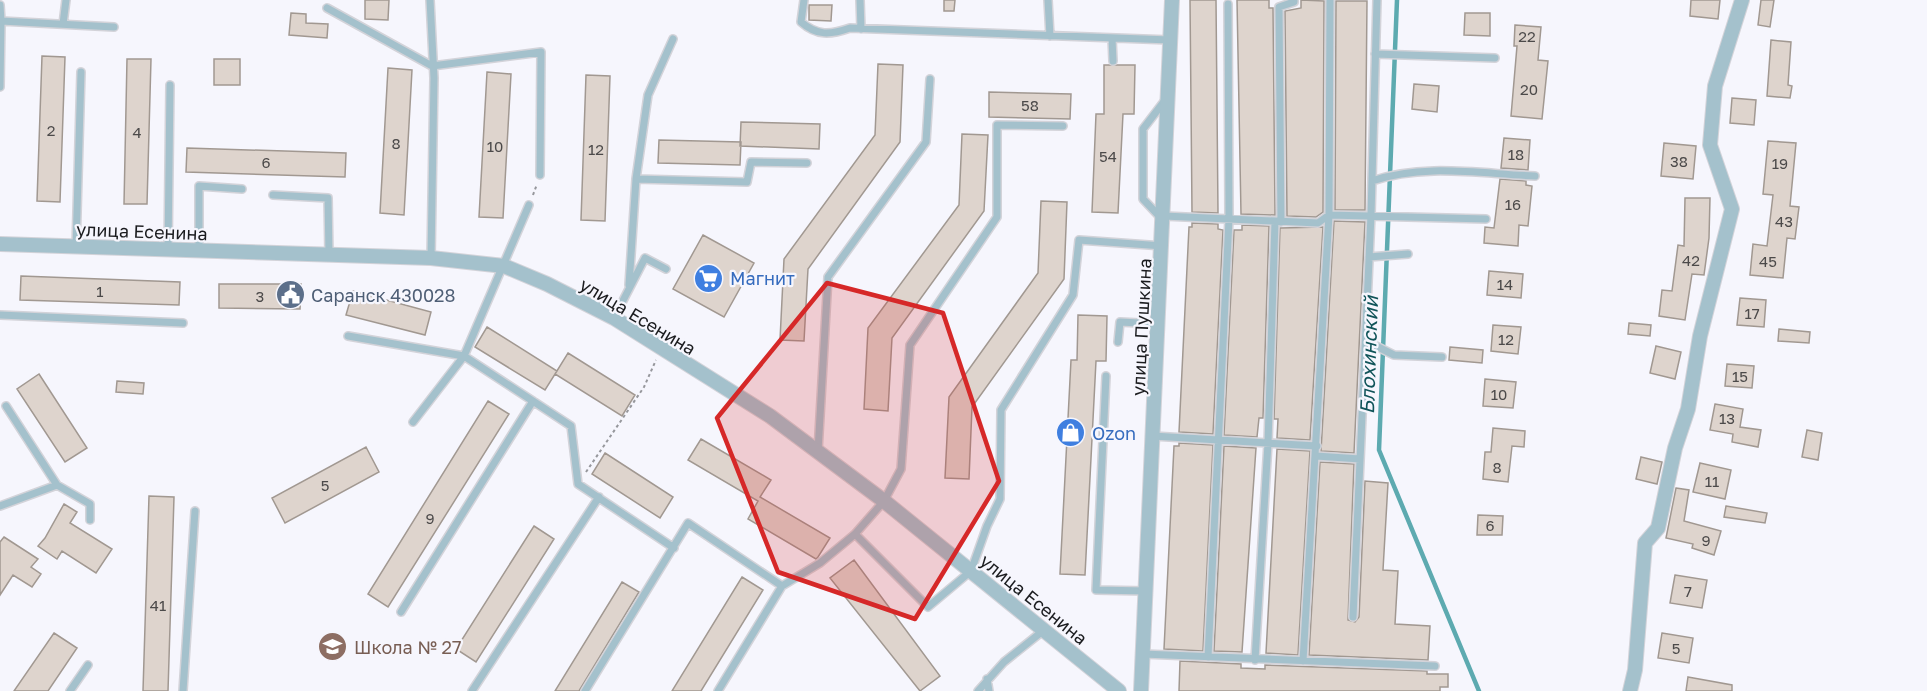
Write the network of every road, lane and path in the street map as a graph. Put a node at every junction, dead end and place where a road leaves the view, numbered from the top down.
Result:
1 (66, 0) edge
2 (430, 0) edge
3 (804, 0) edge
4 (851, 0) edge
5 (1048, 0) edge
6 (1172, 0) edge
7 (1294, 0) edge
8 (1377, 0) edge
9 (1742, 0) edge
10 (860, 1) edge
11 (1330, 1) edge
12 (1228, 4) dead end
13 (0, 5) edge
14 (327, 8) dead end
15 (1, 21) edge
16 (63, 24) junction
17 (114, 27) dead end
18 (861, 28) junction
19 (1050, 36) junction
20 (1112, 38) junction
21 (673, 39) dead end
22 (1170, 40) junction
23 (1375, 54) junction
24 (1495, 58) dead end
25 (1113, 61) dead end
26 (432, 66) junction
27 (81, 72) dead end
28 (930, 80) dead end
29 (170, 85) dead end
30 (0, 87) edge
31 (1168, 96) junction
32 (1063, 126) dead end
33 (807, 163) dead end
34 (540, 176) joint
35 (1535, 176) dead end
36 (636, 179) junction
37 (1372, 181) junction
38 (242, 189) dead end
39 (273, 195) dead end
40 (529, 205) joint
41 (1329, 215) junction
42 (1375, 215) junction
43 (1164, 219) junction
44 (1229, 219) junction
45 (1486, 219) dead end
46 (1278, 221) junction
47 (0, 244) edge
48 (1163, 246) junction
49 (76, 247) junction
50 (168, 250) junction
51 (199, 251) junction
52 (1408, 254) dead end
53 (329, 255) junction
54 (1373, 257) junction
55 (431, 258) junction
56 (504, 266) junction
57 (666, 269) dead end
58 (629, 285) junction
59 (0, 315) edge
60 (614, 318) junction
61 (183, 323) dead end
62 (1159, 324) junction
63 (348, 336) dead end
64 (1366, 341) junction
65 (1119, 342) dead end
66 (661, 349) junction
67 (464, 356) junction
68 (1442, 357) dead end
69 (1106, 376) dead end
70 (533, 401) junction
71 (6, 406) dead end
72 (413, 422) dead end
73 (1153, 436) junction
74 (1218, 441) junction
75 (1268, 443) junction
76 (1317, 446) junction
77 (818, 451) junction
78 (1316, 456) junction
79 (1360, 459) junction
80 (579, 484) junction
81 (57, 485) junction
82 (599, 497) junction
83 (884, 501) junction
84 (0, 506) edge
85 (195, 511) dead end
86 (90, 520) dead end
87 (855, 534) junction
88 (674, 548) junction
89 (971, 571) junction
90 (782, 586) junction
91 (1146, 591) junction
92 (401, 612) dead end
93 (1353, 616) dead end
94 (1044, 630) junction
95 (1143, 654) junction
96 (1208, 657) junction
97 (1255, 660) junction
98 (1303, 661) junction
99 (88, 665) dead end
100 (1435, 666) dead end
101 (987, 679) junction
102 (70, 691) edge
103 (183, 691) edge
104 (472, 691) edge
105 (585, 691) edge
106 (718, 691) edge
107 (978, 691) edge
108 (989, 691) edge
109 (1119, 691) edge
110 (1141, 691) edge
111 (1630, 691) edge

1 - 16 lane
2 - 26 lane
3 - 18 lane
4 - 10 lane
5 - 19 lane
6 - 22 street, улица Пушкина
7 - 46 lane
8 - 23 lane
9 - 111 street
10 - 18 lane
11 - 41 lane
12 - 44 lane
13 - 15 lane
14 - 26 lane
15 - 16 lane
15 - 30 lane
16 - 17 lane
18 - 19 lane
19 - 20 lane
20 - 22 lane
20 - 25 lane
21 - 36 lane
22 - 31 street, улица Пушкина
23 - 24 lane
23 - 37 lane
26 - 34 lane
26 - 55 lane
27 - 49 lane
28 - 77 lane
29 - 50 lane
31 - 43 street, улица Пушкина
31 - 43 lane
32 - 83 lane
33 - 36 lane
34 - 40 path
35 - 37 lane
36 - 58 lane
37 - 42 lane
38 - 51 lane
39 - 53 lane
40 - 56 lane
41 - 42 lane
41 - 46 lane
41 - 76 lane
42 - 45 lane
42 - 54 lane
43 - 44 lane
43 - 48 street, улица Пушкина
44 - 46 lane
44 - 74 lane
46 - 75 lane
47 - 49 street, улица Есенина
48 - 62 street, улица Пушкина
48 - 89 lane
49 - 50 street, улица Есенина
50 - 51 street, улица Есенина
51 - 53 street, улица Есенина
52 - 54 lane
53 - 55 street, улица Есенина
54 - 64 lane
55 - 56 street, улица Есенина
56 - 60 street, улица Есенина
56 - 67 lane
57 - 58 lane
58 - 60 lane
59 - 61 lane
60 - 66 street, улица Есенина
62 - 65 lane
62 - 73 street, улица Пушкина
63 - 67 lane
64 - 68 lane
64 - 79 lane
66 - 77 street, улица Есенина
66 - 80 path
67 - 70 lane
67 - 72 lane
69 - 91 lane
70 - 80 lane
70 - 92 lane
71 - 81 lane
73 - 74 lane
73 - 91 street, улица Пушкина
74 - 75 lane
74 - 96 lane
75 - 76 lane
75 - 97 lane
76 - 78 lane
77 - 83 street, улица Есенина
78 - 79 lane
78 - 98 lane
79 - 93 lane
80 - 82 lane
81 - 84 lane
81 - 86 lane
82 - 88 lane
82 - 104 lane
83 - 87 lane
83 - 89 street, улица Есенина
85 - 103 lane
87 - 89 lane
87 - 90 lane
88 - 90 lane
88 - 105 lane
89 - 94 street, улица Есенина
90 - 106 lane
91 - 95 street, улица Пушкина
94 - 101 lane
94 - 109 street, улица Есенина
95 - 96 lane
95 - 110 street, улица Пушкина
96 - 97 lane
97 - 98 lane
98 - 100 lane
99 - 102 lane
101 - 107 lane
101 - 108 lane

